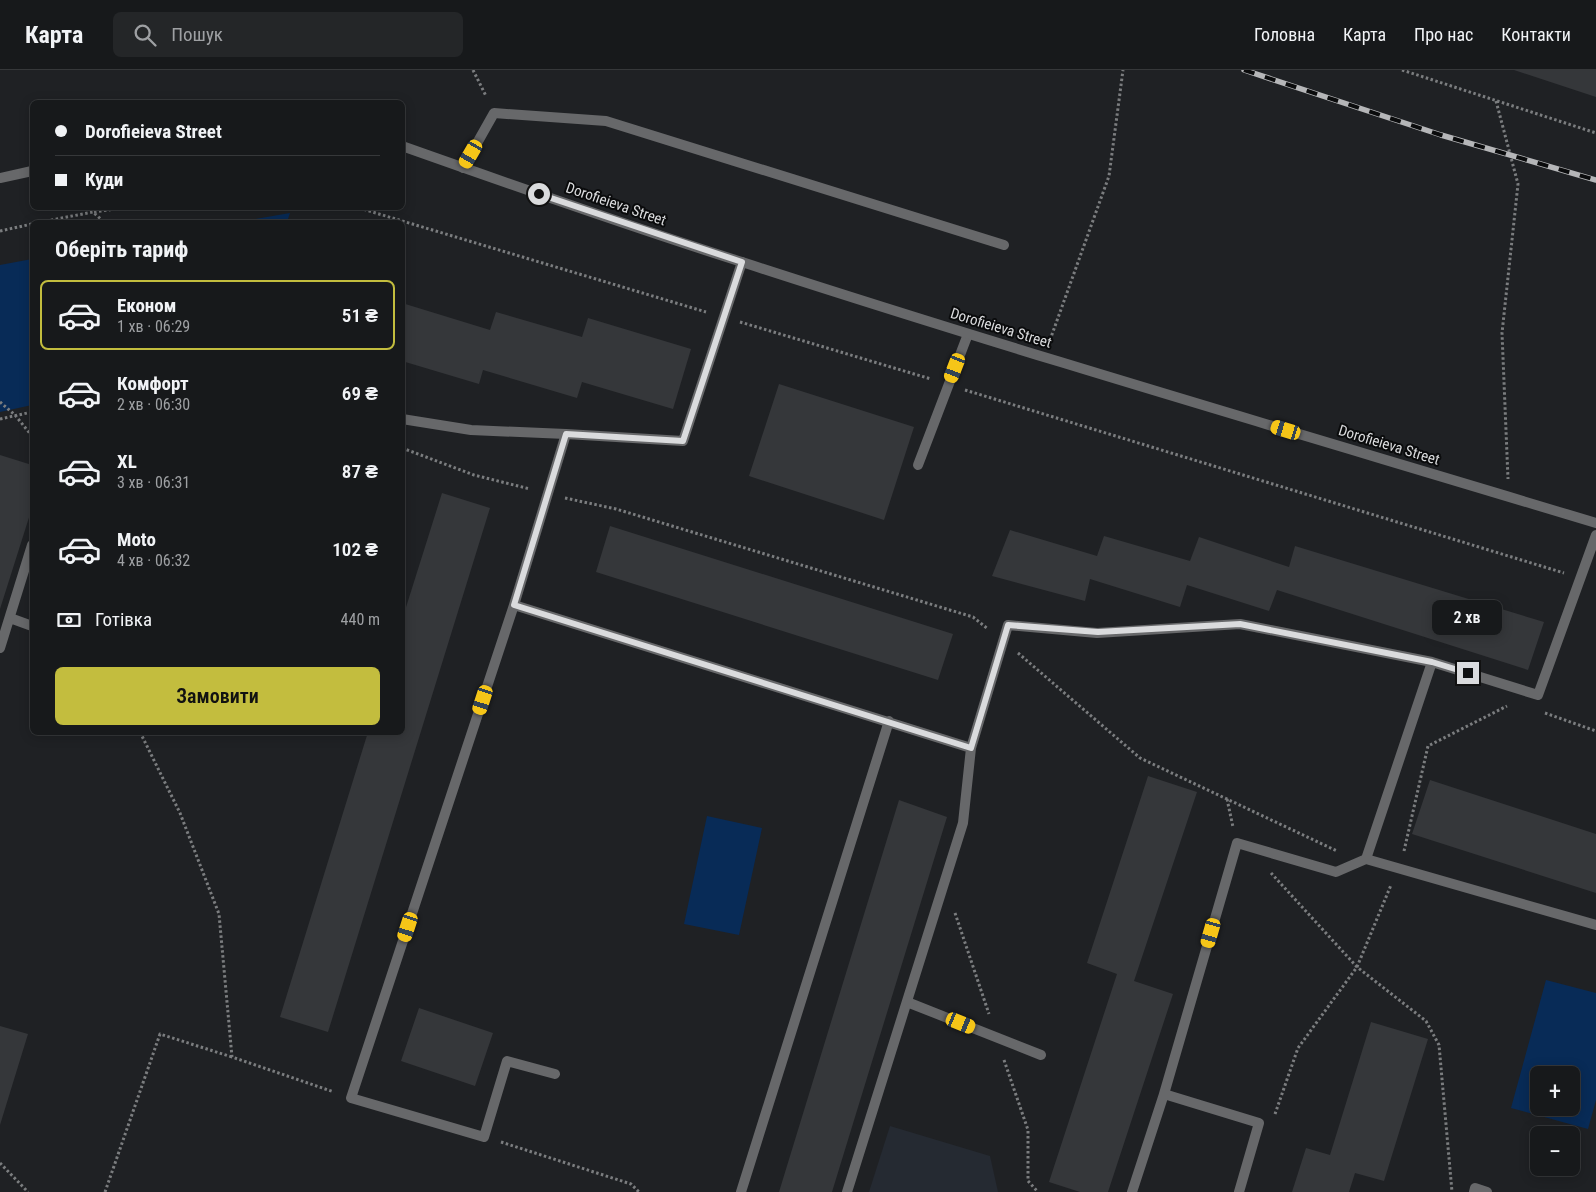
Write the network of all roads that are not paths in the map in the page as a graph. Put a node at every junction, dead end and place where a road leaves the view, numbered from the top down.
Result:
1 (405, 147) edge
2 (463, 168) junction
3 (30, 171) edge
4 (0, 178) edge
5 (1004, 245) dead end
6 (742, 262) junction
7 (968, 334) junction
8 (405, 419) edge
9 (566, 434) junction
10 (918, 465) dead end
11 (1596, 523) edge
12 (1596, 535) edge
13 (30, 552) edge
14 (514, 605) junction
15 (10, 618) junction
16 (30, 625) edge
17 (0, 648) edge
18 (1432, 662) junction
19 (890, 722) junction
20 (971, 748) junction
21 (1366, 857) junction
22 (1596, 926) edge
23 (907, 1002) junction
24 (1041, 1055) dead end
25 (555, 1074) dead end
26 (1164, 1094) junction
27 (741, 1192) edge
28 (847, 1192) edge
29 (1132, 1192) edge
30 (1239, 1192) edge
31 (1474, 1192) edge
32 (1487, 1192) edge

1 - 2 street, Dorofieieva Street
2 - 5 street
2 - 6 street, Dorofieieva Street
3 - 4 street
6 - 7 street, Dorofieieva Street
6 - 9 street
7 - 10 street
7 - 11 street, Dorofieieva Street
8 - 9 street
9 - 14 street
12 - 18 street
13 - 15 street
14 - 19 street
14 - 25 street
15 - 16 street
15 - 17 street
18 - 20 street
18 - 21 street
19 - 20 street
19 - 27 street
20 - 23 street
21 - 22 street
21 - 26 street
23 - 24 street
23 - 28 street
26 - 29 street
26 - 30 street
31 - 32 street

